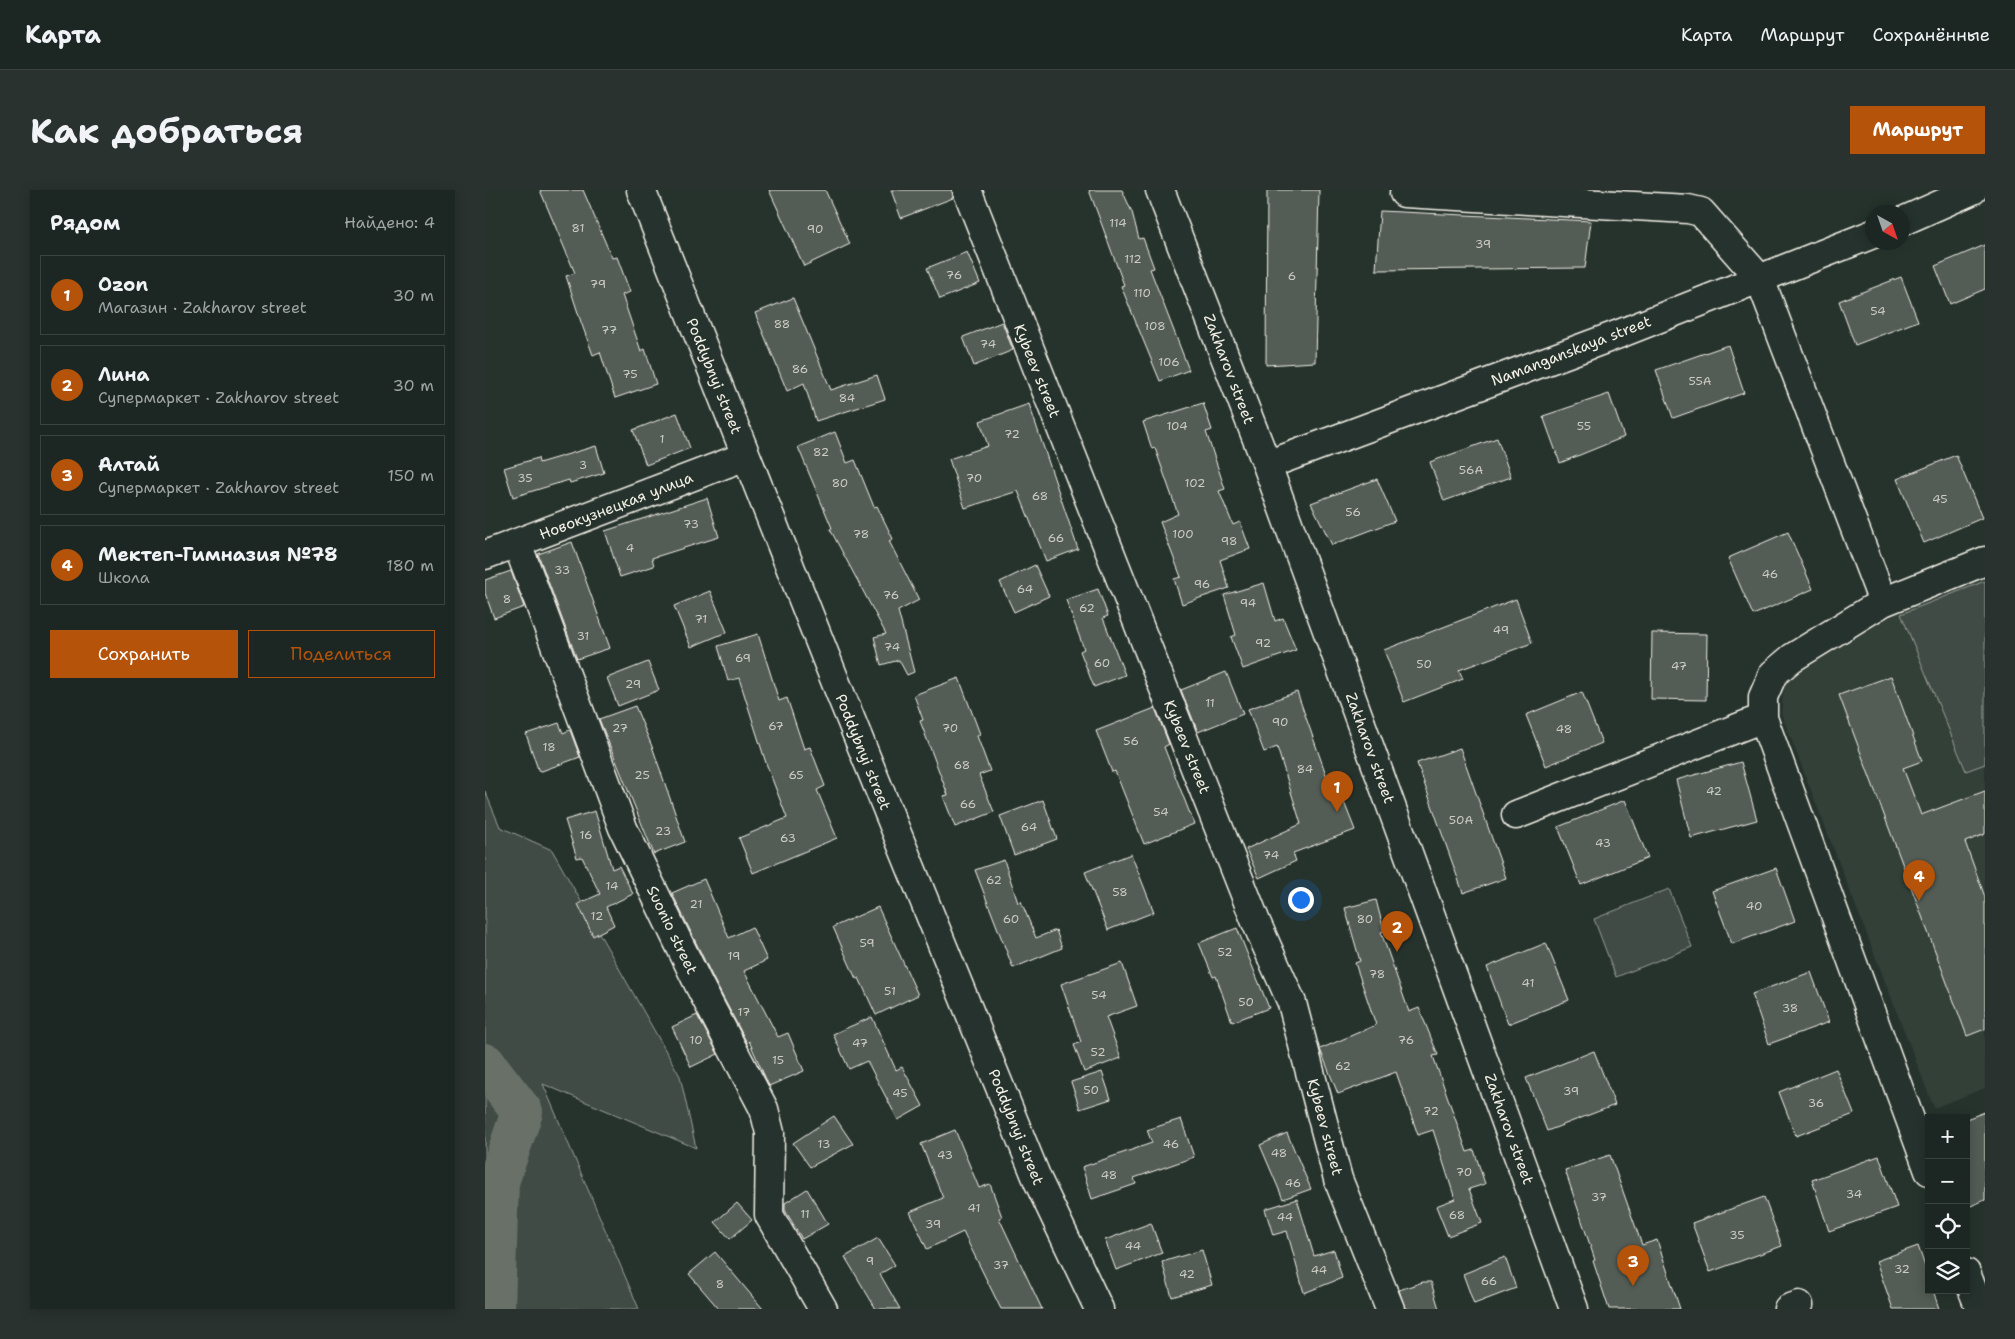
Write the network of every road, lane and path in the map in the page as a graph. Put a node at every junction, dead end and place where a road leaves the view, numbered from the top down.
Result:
1 (641, 190) edge
2 (967, 190) edge
3 (1160, 190) edge
4 (1973, 190) edge
5 (1404, 193) dead end
6 (1910, 218) edge
7 (1865, 237) edge
8 (1760, 279) junction
9 (746, 456) junction
10 (1267, 465) junction
11 (517, 543) junction
12 (485, 555) edge
13 (1985, 561) edge
14 (1883, 602) junction
15 (1763, 718) junction
16 (1516, 814) dead end
17 (1925, 1160) edge
18 (1970, 1284) edge
19 (823, 1309) edge
20 (1099, 1309) edge
21 (1390, 1309) edge
22 (1574, 1309) edge
23 (1979, 1309) edge

1 - 9 street, Poddybnyi street
2 - 21 street, Kybeev street
3 - 10 street, Zakharov street
4 - 6 street
5 - 8 street
7 - 8 street, Namanganskaya street
8 - 10 street, Namanganskaya street
8 - 14 street
9 - 11 street, Новокузнецкая улица
9 - 20 street, Poddybnyi street
10 - 22 street, Zakharov street
11 - 12 street, Новокузнецкая улица
11 - 19 street, Suonio street
13 - 14 street
14 - 15 street
15 - 16 street
15 - 17 street
18 - 23 street

